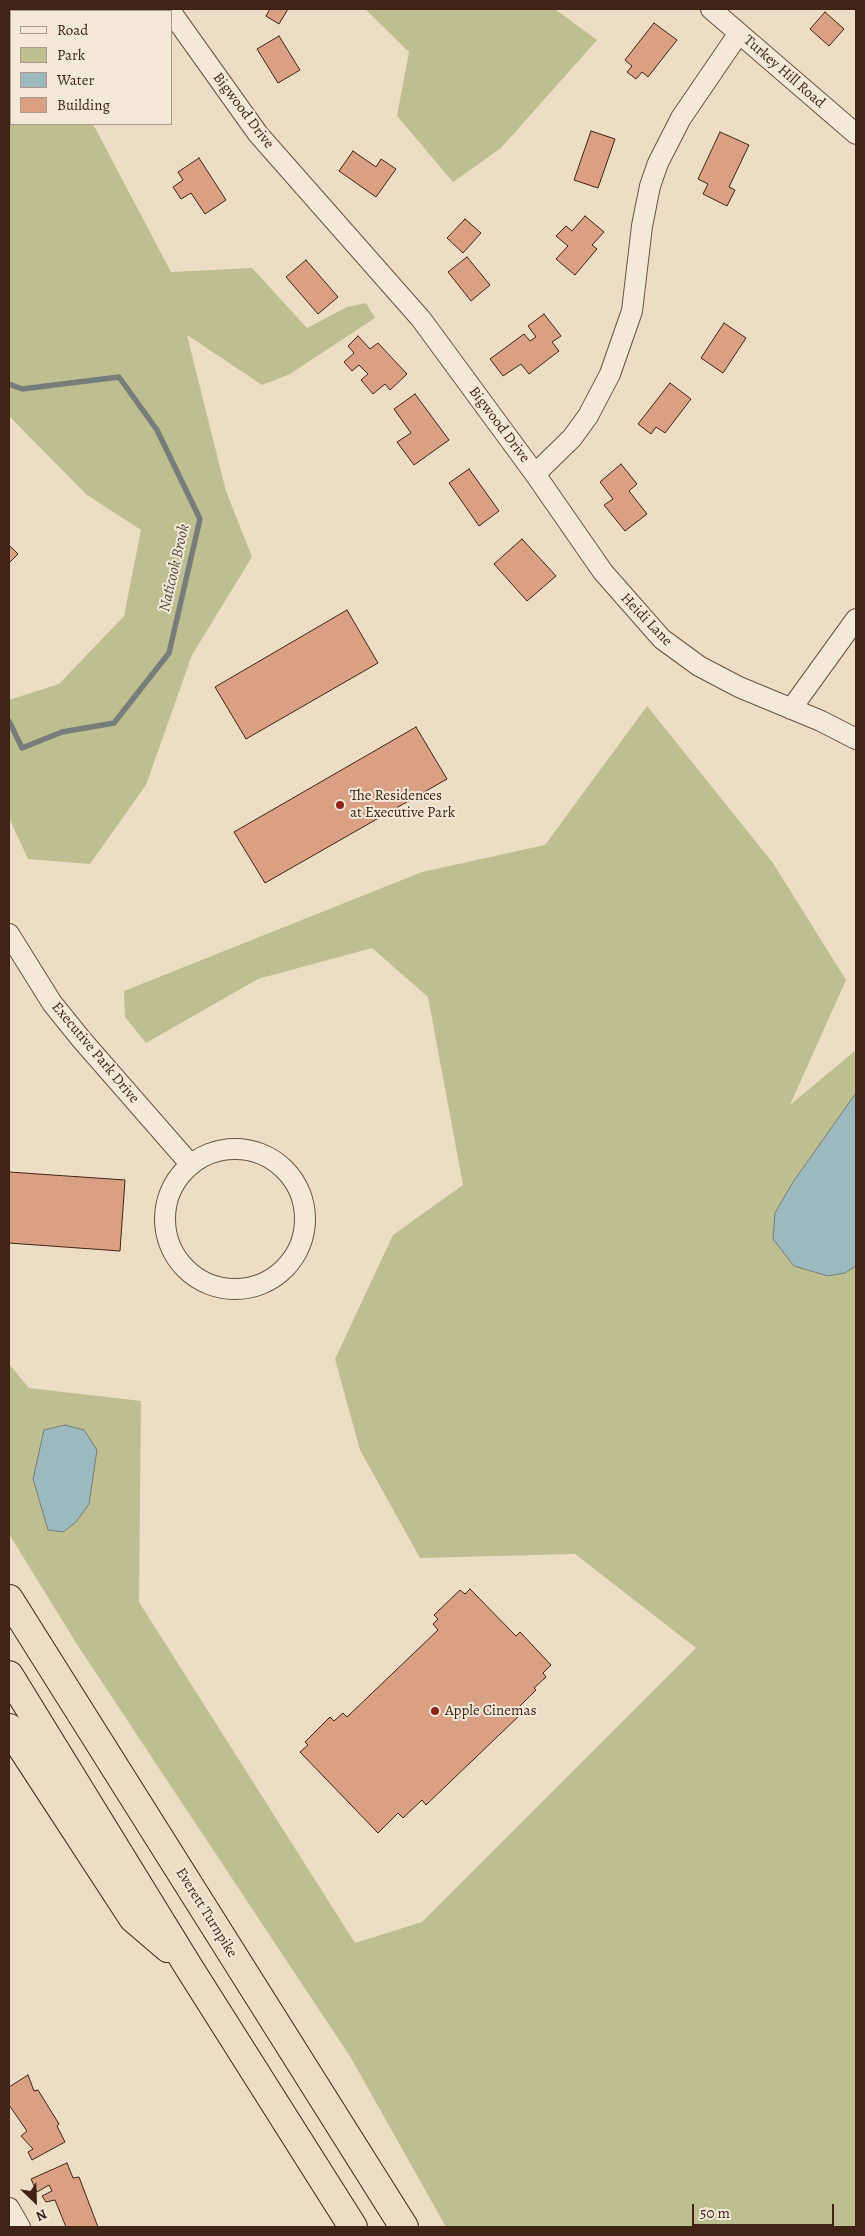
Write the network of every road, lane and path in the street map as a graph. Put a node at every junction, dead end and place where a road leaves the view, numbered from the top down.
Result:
1 (711, 9) edge
2 (172, 14) edge
3 (739, 33) junction
4 (856, 134) edge
5 (535, 474) junction
6 (856, 619) edge
7 (791, 709) junction
8 (856, 739) edge
9 (9, 934) edge
10 (191, 1165) junction
11 (9, 1599) edge
12 (9, 1675) edge
13 (9, 1728) edge
14 (188, 1966) junction
15 (9, 2208) edge
16 (20, 2227) edge
17 (353, 2227) edge
18 (404, 2227) edge

1 - 3 street, Turkey Hill Road
2 - 5 street, Bigwood Drive
3 - 4 street, Turkey Hill Road
3 - 5 street, Bigwood Drive
5 - 7 street, Heidi Lane
6 - 7 street
7 - 8 street, Heidi Lane
9 - 10 street, Executive Park Drive
10 - 10 street
11 - 18 highway, Everett Turnpike
12 - 14 highway
13 - 14 highway
14 - 17 highway
15 - 16 street

